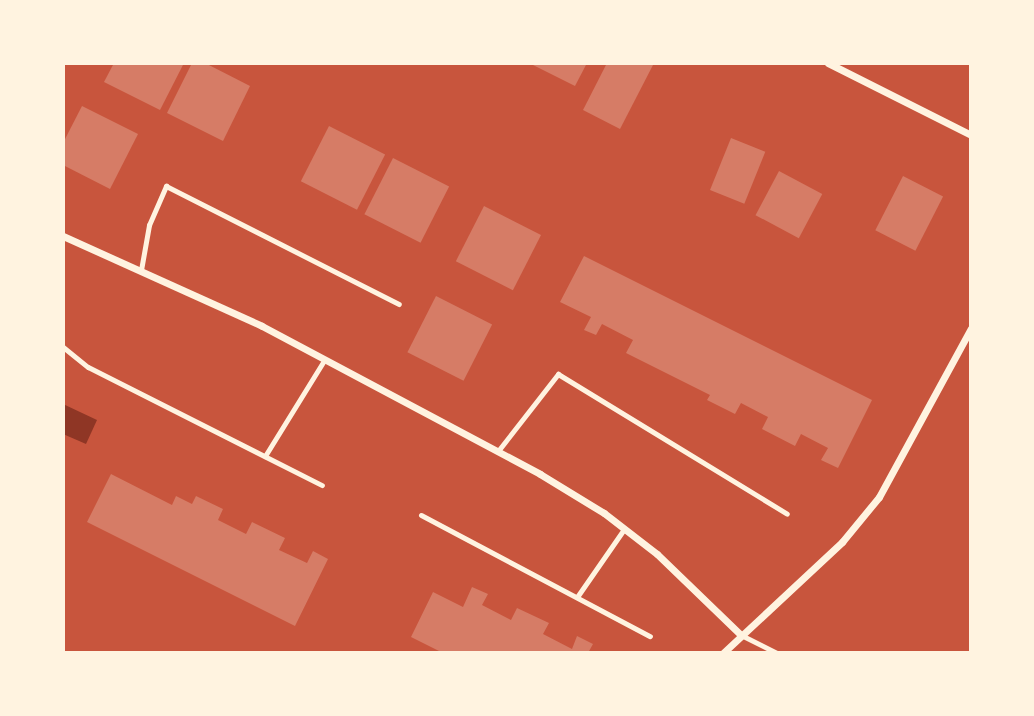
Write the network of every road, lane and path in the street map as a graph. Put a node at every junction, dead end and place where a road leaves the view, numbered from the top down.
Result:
1 (828, 63) edge
2 (971, 135) edge
3 (63, 236) edge
4 (141, 270) junction
5 (399, 304) dead end
6 (971, 328) edge
7 (63, 347) edge
8 (325, 359) junction
9 (498, 452) junction
10 (265, 457) junction
11 (322, 485) dead end
12 (787, 514) dead end
13 (421, 515) dead end
14 (624, 528) junction
15 (577, 597) junction
16 (741, 635) junction
17 (650, 636) dead end
18 (723, 653) edge
19 (776, 653) edge

1 - 2 street
3 - 4 street
4 - 5 lane
4 - 8 street
6 - 16 street
7 - 10 lane
8 - 9 street
8 - 10 lane
9 - 12 lane
9 - 14 street
10 - 11 lane
13 - 15 lane
14 - 15 lane
14 - 16 street
15 - 17 lane
16 - 18 street
16 - 19 lane

